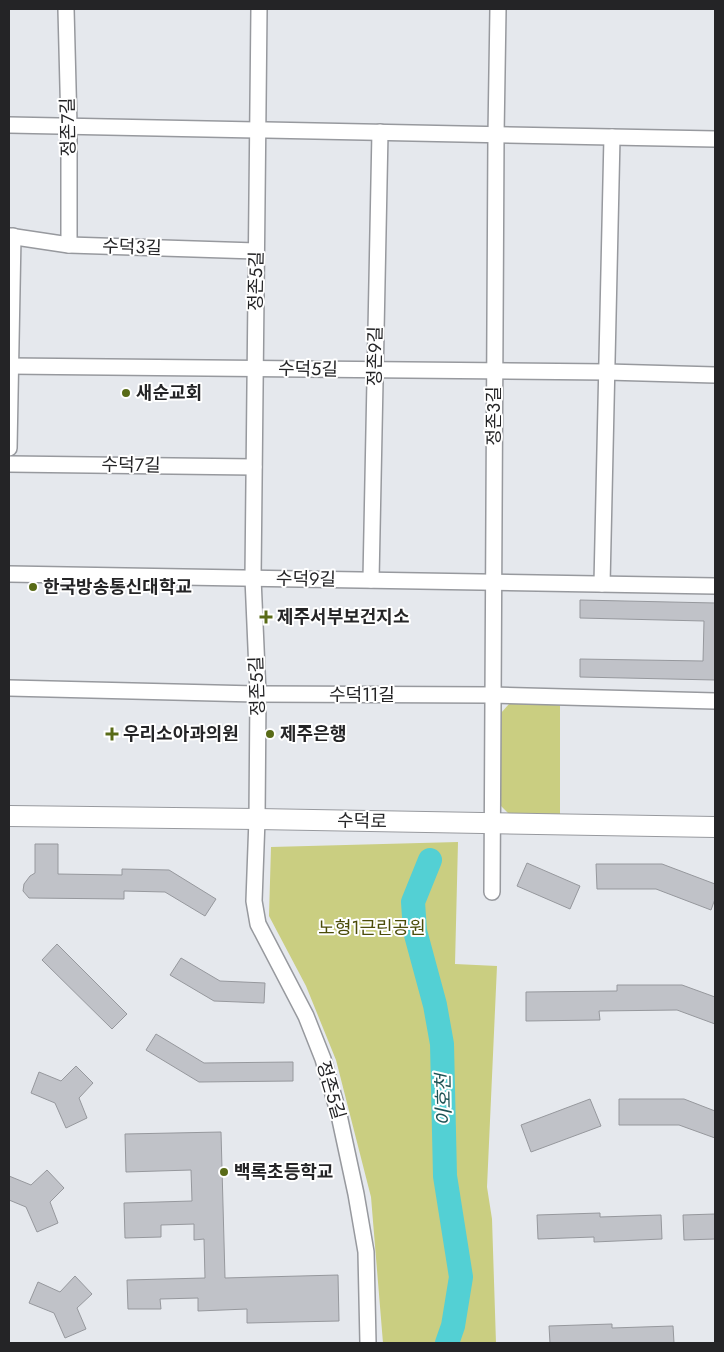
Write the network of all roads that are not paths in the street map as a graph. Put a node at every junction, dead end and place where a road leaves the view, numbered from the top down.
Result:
1 (66, 9) edge
2 (259, 9) edge
3 (498, 9) edge
4 (9, 124) edge
5 (69, 126) junction
6 (257, 130) junction
7 (380, 132) junction
8 (496, 134) junction
9 (612, 137) junction
10 (715, 139) edge
11 (11, 236) edge
12 (69, 245) junction
13 (256, 251) junction
14 (10, 366) edge
15 (255, 368) junction
16 (375, 370) junction
17 (494, 371) junction
18 (607, 372) junction
19 (715, 375) edge
20 (9, 448) edge
21 (9, 464) edge
22 (254, 467) junction
23 (9, 574) edge
24 (253, 578) junction
25 (371, 580) junction
26 (494, 582) junction
27 (602, 584) junction
28 (715, 586) edge
29 (9, 688) edge
30 (258, 694) junction
31 (492, 695) junction
32 (715, 701) edge
33 (9, 816) edge
34 (258, 819) junction
35 (492, 822) junction
36 (715, 827) edge
37 (492, 892) dead end
38 (368, 1343) edge

1 - 5 street, 정존7길
2 - 6 street, 정존5길
3 - 8 street, 정존3길
4 - 5 street
5 - 6 street
5 - 12 street, 정존7길
6 - 7 street
6 - 13 street, 정존5길
7 - 8 street
7 - 16 street, 정존9길
8 - 9 street
8 - 17 street, 정존3길
9 - 10 street
9 - 18 street
11 - 12 street, 수덕3길
11 - 14 street
12 - 13 street, 수덕3길
13 - 15 street, 정존5길
14 - 15 street, 수덕5길
14 - 20 street
15 - 16 street, 수덕5길
15 - 22 street, 정존5길
16 - 17 street, 수덕5길
16 - 25 street, 정존9길
17 - 18 street, 수덕5길
17 - 26 street, 정존3길
18 - 19 street, 수덕5길
18 - 27 street
21 - 22 street, 수덕7길
22 - 24 street, 정존5길
23 - 24 street, 수덕9길
24 - 25 street, 수덕9길
24 - 30 street, 정존5길
25 - 26 street, 수덕9길
26 - 27 street, 수덕9길
26 - 31 street, 정존3길
27 - 28 street, 수덕9길
29 - 30 street, 수덕11길
30 - 31 street, 수덕11길
30 - 34 street, 정존5길
31 - 32 street, 수덕11길
31 - 35 street, 정존3길
33 - 34 main road, 수덕로
34 - 35 main road, 수덕로
34 - 38 street, 정존5길
35 - 36 main road, 수덕로
35 - 37 street, 정존3길

